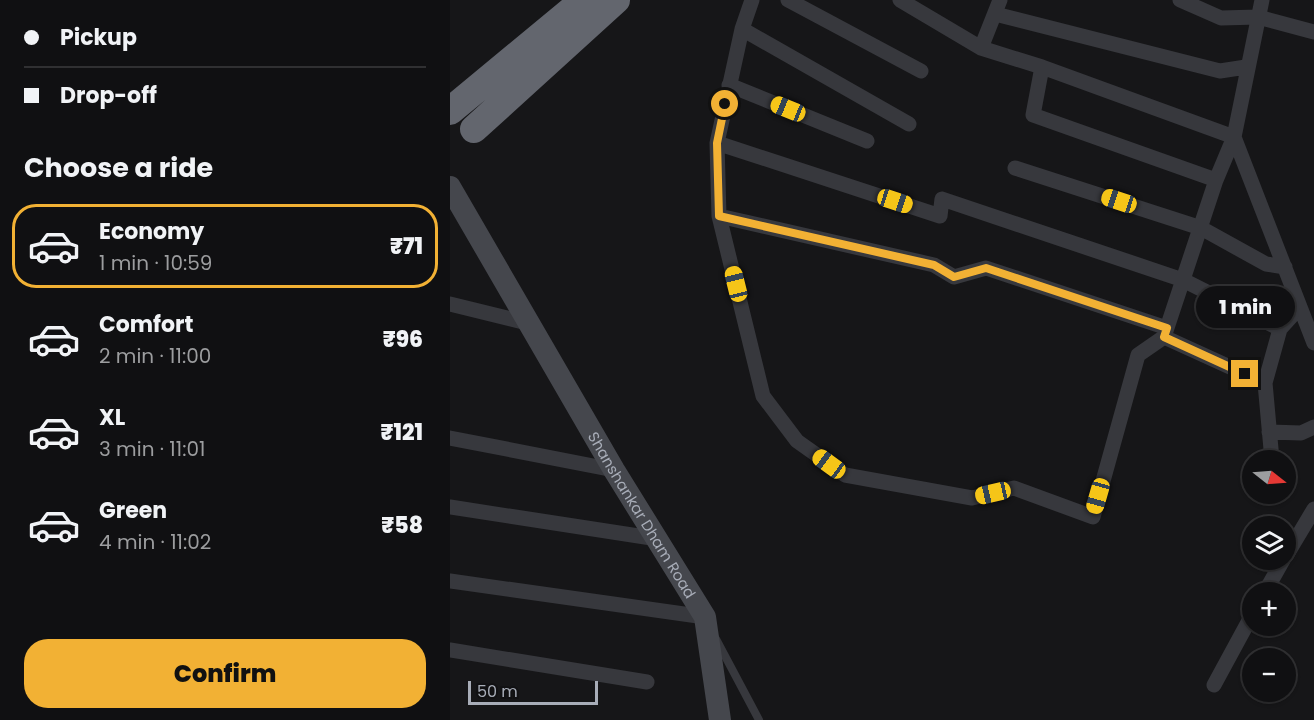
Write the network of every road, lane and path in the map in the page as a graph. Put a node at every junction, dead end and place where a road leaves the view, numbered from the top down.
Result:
1 (616, 0) edge
2 (752, 0) edge
3 (788, 0) edge
4 (900, 0) edge
5 (1179, 0) edge
6 (1262, 0) edge
7 (998, 7) edge
8 (583, 11) edge
9 (1258, 17) junction
10 (742, 29) junction
11 (1314, 32) edge
12 (981, 48) junction
13 (1042, 67) junction
14 (1246, 67) junction
15 (921, 71) dead end
16 (729, 85) junction
17 (455, 106) edge
18 (909, 124) dead end
19 (474, 129) dead end
20 (1234, 137) junction
21 (867, 141) dead end
22 (717, 143) junction
23 (1015, 168) dead end
24 (1216, 180) junction
25 (450, 187) edge
26 (719, 216) junction
27 (1201, 228) junction
28 (1285, 267) junction
29 (1184, 279) junction
30 (450, 304) edge
31 (1300, 307) junction
32 (527, 323) junction
33 (1280, 328) junction
34 (1165, 332) junction
35 (1314, 343) edge
36 (1265, 383) junction
37 (1314, 427) edge
38 (1269, 432) junction
39 (450, 438) edge
40 (1271, 450) edge
41 (614, 470) junction
42 (450, 507) edge
43 (1314, 509) edge
44 (1296, 538) edge
45 (658, 539) junction
46 (450, 580) edge
47 (705, 617) junction
48 (1242, 634) edge
49 (450, 650) edge
50 (646, 682) dead end
51 (1214, 686) dead end
52 (720, 720) edge
53 (759, 720) edge

1 - 8 highway
2 - 10 street
3 - 15 street
4 - 12 street
5 - 9 street
6 - 9 street
7 - 12 street
7 - 14 street
8 - 17 highway
8 - 19 highway
9 - 11 street
9 - 14 street
10 - 16 street
10 - 18 street
12 - 13 street
13 - 20 street
13 - 24 street
14 - 20 street
16 - 21 street
16 - 22 street
20 - 24 street
20 - 28 street
22 - 26 street
22 - 29 street
23 - 27 street
24 - 27 street
25 - 32 street, Shanshankar Dham Road
26 - 34 street
26 - 34 street
27 - 28 street
27 - 29 street
28 - 31 street
29 - 33 street
29 - 34 street
30 - 32 street
31 - 33 street
31 - 35 street
32 - 41 street, Shanshankar Dham Road
33 - 36 street
34 - 36 street
36 - 38 street
37 - 38 street
38 - 40 street
39 - 41 street
41 - 45 street, Shanshankar Dham Road
42 - 45 street
43 - 44 street
45 - 47 street, Shanshankar Dham Road
46 - 47 street
47 - 52 street, Shanshankar Dham Road
47 - 53 lane
48 - 51 street
49 - 50 street

